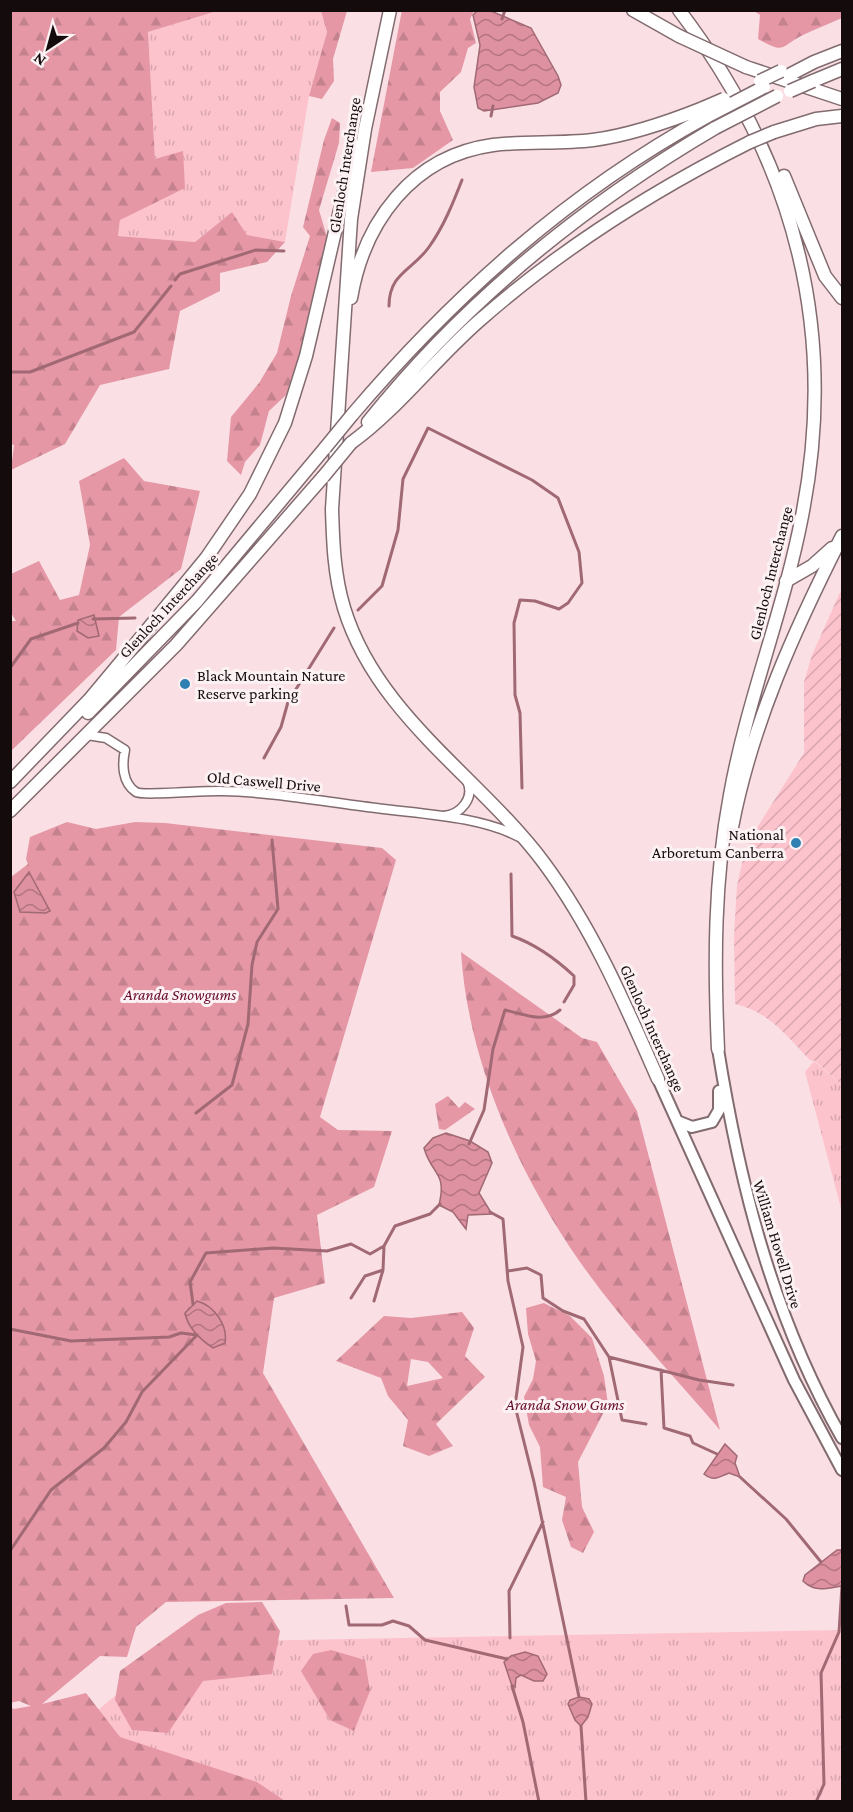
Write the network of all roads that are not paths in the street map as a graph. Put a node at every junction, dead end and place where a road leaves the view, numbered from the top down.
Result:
1 (390, 10) edge
2 (633, 10) edge
3 (680, 10) edge
4 (843, 51) edge
5 (843, 69) edge
6 (376, 77) junction
7 (843, 99) edge
8 (706, 112) junction
9 (843, 116) edge
10 (843, 123) edge
11 (778, 130) junction
12 (843, 298) edge
13 (342, 359) junction
14 (351, 443) junction
15 (843, 536) edge
16 (786, 581) junction
17 (87, 735) junction
18 (464, 775) junction
19 (10, 782) edge
20 (10, 788) edge
21 (10, 810) edge
22 (441, 817) junction
23 (527, 842) junction
24 (714, 934) junction
25 (718, 1049) junction
26 (658, 1079) joint
27 (677, 1121) junction
28 (843, 1438) edge
29 (843, 1470) edge

1 - 6 highway, Glenloch Interchange
2 - 7 highway, bridge
3 - 12 highway
3 - 16 highway, Glenloch Interchange
4 - 8 highway, Glenloch Interchange, bridge
5 - 14 highway, Glenloch Interchange, bridge
6 - 13 highway, Glenloch Interchange
6 - 19 highway
8 - 13 highway
8 - 20 highway, Glenloch Interchange, bridge
9 - 11 highway
10 - 11 highway
11 - 14 highway, bridge
13 - 18 highway, Glenloch Interchange
14 - 17 highway, Glenloch Interchange, bridge
15 - 16 highway
15 - 24 highway
16 - 24 highway, Glenloch Interchange
17 - 21 highway, Glenloch Interchange
17 - 22 street, Old Caswell Drive
18 - 22 street
18 - 23 highway, Glenloch Interchange
22 - 23 street, Old Caswell Drive
23 - 26 highway, Glenloch Interchange
24 - 25 highway, Glenloch Interchange
25 - 27 main road
25 - 28 main road, William Hovell Drive
26 - 27 main road, Glenloch Interchange
27 - 29 main road, William Hovell Drive

